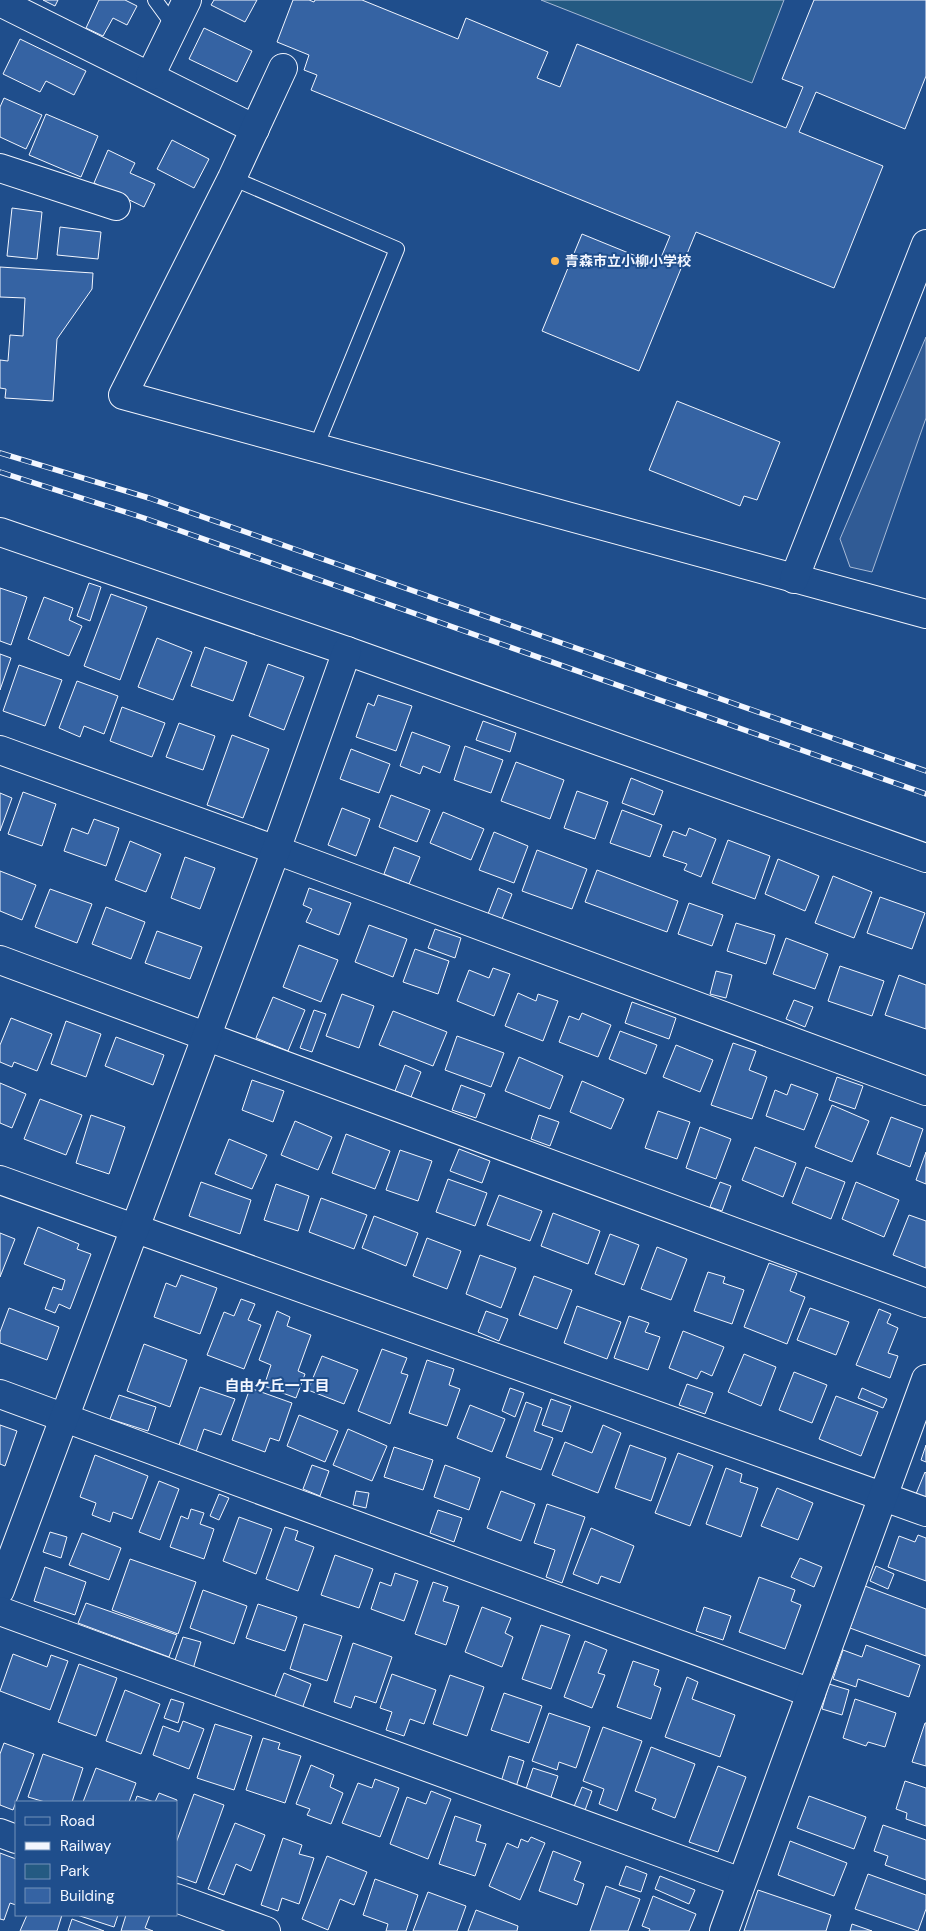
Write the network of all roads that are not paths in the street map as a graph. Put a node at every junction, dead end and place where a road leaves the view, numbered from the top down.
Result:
1 (155, 0) edge
2 (187, 0) edge
3 (0, 2) edge
4 (174, 26) junction
5 (283, 68) dead end
6 (150, 76) junction
7 (255, 129) junction
8 (0, 168) edge
9 (232, 178) junction
10 (116, 206) dead end
11 (926, 244) edge
12 (316, 447) junction
13 (0, 532) edge
14 (794, 579) junction
15 (926, 614) edge
16 (348, 651) junction
17 (0, 750) edge
18 (276, 850) junction
19 (926, 858) edge
20 (0, 960) edge
21 (206, 1036) junction
22 (926, 1091) edge
23 (0, 1180) edge
24 (136, 1228) junction
25 (926, 1302) edge
26 (926, 1379) edge
27 (0, 1394) edge
28 (64, 1418) junction
29 (883, 1496) junction
30 (926, 1512) edge
31 (0, 1590) edge
32 (0, 1611) edge
33 (811, 1693) junction
34 (0, 1832) edge
35 (15, 1838) edge
36 (741, 1882) junction
37 (178, 1899) edge
38 (266, 1931) edge
39 (724, 1931) edge

1 - 4 lane
2 - 4 street
3 - 6 street
4 - 6 street
5 - 7 street
6 - 7 street
7 - 9 street
8 - 10 street
9 - 12 lane
9 - 12 street
11 - 14 street
12 - 14 street
13 - 16 street
14 - 15 street
16 - 18 street
16 - 19 street
17 - 18 street
18 - 21 street
18 - 22 street
20 - 21 street
21 - 24 street
21 - 25 street
23 - 24 street
24 - 28 street
24 - 29 street
26 - 29 street
27 - 28 street
28 - 31 street
28 - 33 street
29 - 30 street
29 - 33 street
32 - 36 street
33 - 36 street
34 - 35 street
36 - 39 street
37 - 38 street

